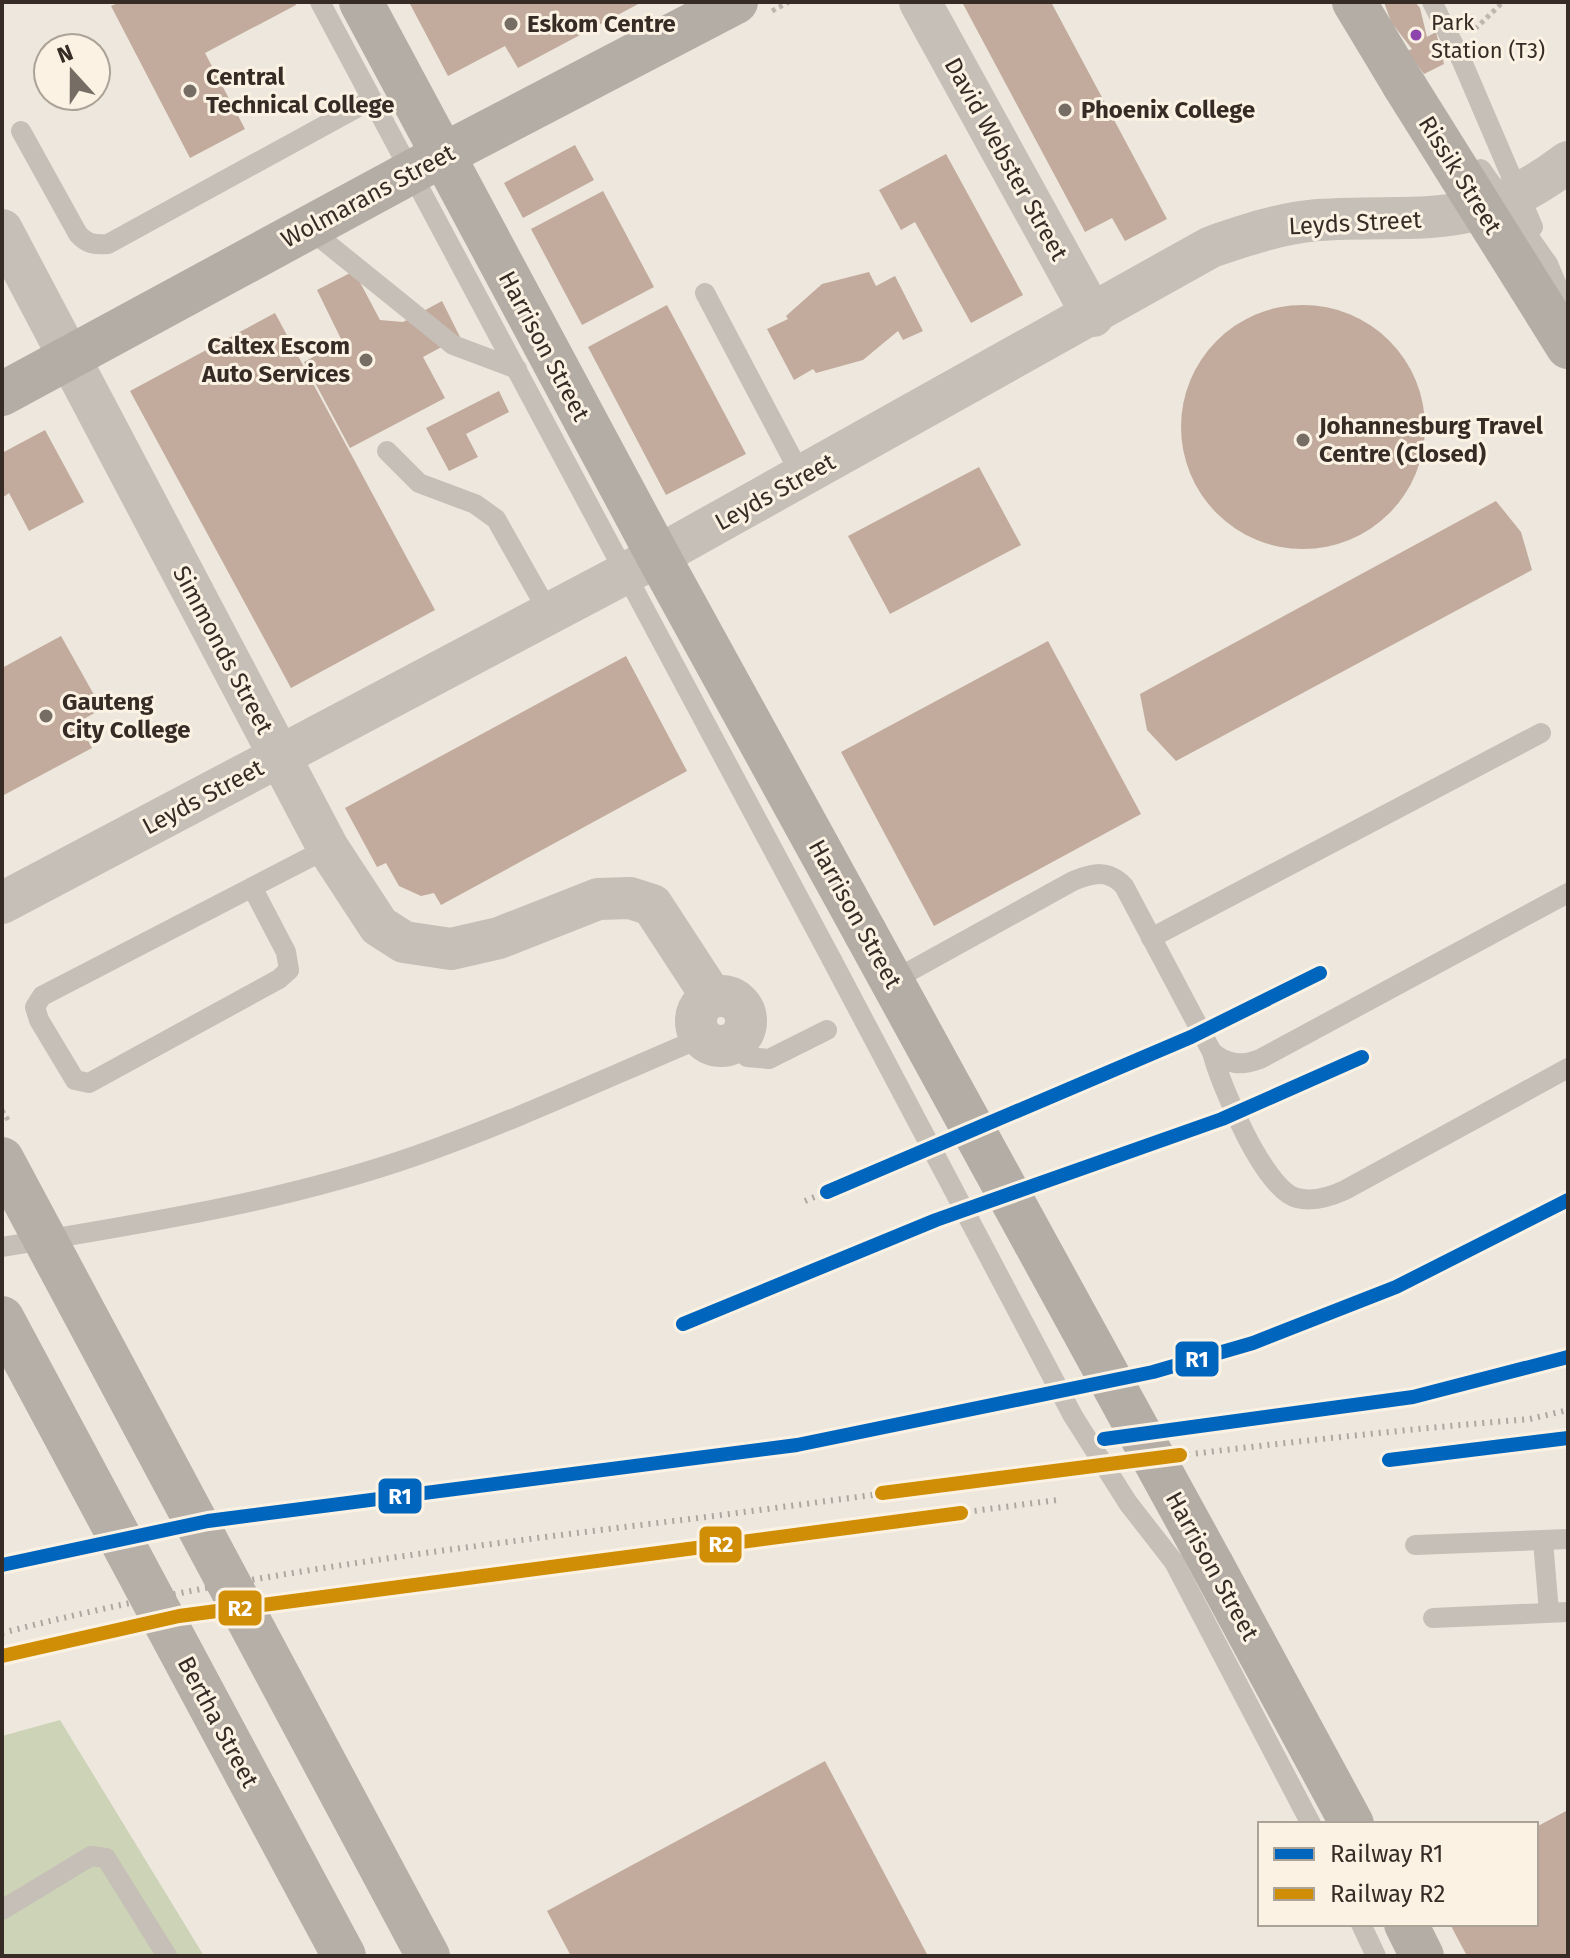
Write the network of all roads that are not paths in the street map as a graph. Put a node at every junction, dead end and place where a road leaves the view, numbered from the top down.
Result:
1 (320, 2) edge
2 (361, 2) edge
3 (736, 2) edge
4 (920, 2) edge
5 (1354, 2) edge
6 (1373, 2) edge
7 (1432, 2) edge
8 (1411, 81) junction
9 (371, 100) junction
10 (21, 131) dead end
11 (1568, 162) edge
12 (426, 164) junction
13 (308, 228) junction
14 (2, 230) edge
15 (1548, 264) junction
16 (705, 293) dead end
17 (1568, 311) edge
18 (1093, 316) junction
19 (1568, 347) edge
20 (70, 358) junction
21 (517, 369) junction
22 (2, 394) edge
23 (387, 451) dead end
24 (802, 477) junction
25 (641, 565) junction
26 (549, 613) junction
27 (1533, 737) dead end
28 (279, 756) junction
29 (328, 848) junction
30 (252, 887) junction
31 (1568, 893) edge
32 (2, 903) edge
33 (1151, 938) junction
34 (892, 981) junction
35 (827, 1030) dead end
36 (718, 1040) junction
37 (1212, 1052) junction
38 (1568, 1068) edge
39 (2, 1159) edge
40 (2, 1247) edge
41 (2, 1318) edge
42 (1568, 1539) edge
43 (1543, 1541) junction
44 (1415, 1545) dead end
45 (1193, 1564) junction
46 (1559, 1612) edge
47 (1433, 1618) dead end
48 (1310, 1822) edge
49 (1351, 1822) edge
50 (2, 1910) edge
51 (1362, 1926) edge
52 (1407, 1926) edge
53 (167, 1956) edge
54 (344, 1956) edge
55 (428, 1956) edge
56 (1376, 1956) edge
57 (1422, 1956) edge

1 - 9 lane
2 - 12 main road, Harrison Street
3 - 12 main road, Wolmarans Street
4 - 18 street, David Webster Street
5 - 8 main road, Rissik Street
6 - 8 lane
7 - 15 lane, bridge
8 - 15 lane, bridge
8 - 19 main road, Rissik Street, bridge
9 - 10 lane
9 - 12 lane
11 - 18 street, Leyds Street
12 - 13 main road, Wolmarans Street
12 - 21 lane
12 - 25 main road, Harrison Street
13 - 20 main road, Wolmarans Street
13 - 21 lane
14 - 20 street, Simmonds Street
15 - 17 lane
16 - 24 lane
18 - 24 street, Leyds Street
20 - 22 main road, Wolmarans Street
20 - 28 street, Simmonds Street
21 - 25 lane
23 - 26 lane
24 - 25 street, Leyds Street
25 - 26 street, Leyds Street
25 - 34 main road, Harrison Street, bridge
25 - 45 lane, bridge
26 - 28 street, Leyds Street
27 - 33 lane
28 - 29 street, Simmonds Street
28 - 32 street, Leyds Street
29 - 30 lane
29 - 36 street, Simmonds Street
30 - 30 lane
31 - 37 lane
33 - 34 lane, bridge
33 - 37 lane, bridge
34 - 45 main road, Harrison Street, bridge
35 - 36 lane
36 - 40 lane
37 - 38 lane, bridge
39 - 55 street, bridge
41 - 54 street, Bertha Street, bridge
42 - 43 lane
43 - 44 lane
43 - 46 lane
45 - 48 lane
45 - 49 main road, Harrison Street
46 - 47 lane
50 - 53 lane
51 - 56 lane
52 - 57 main road

